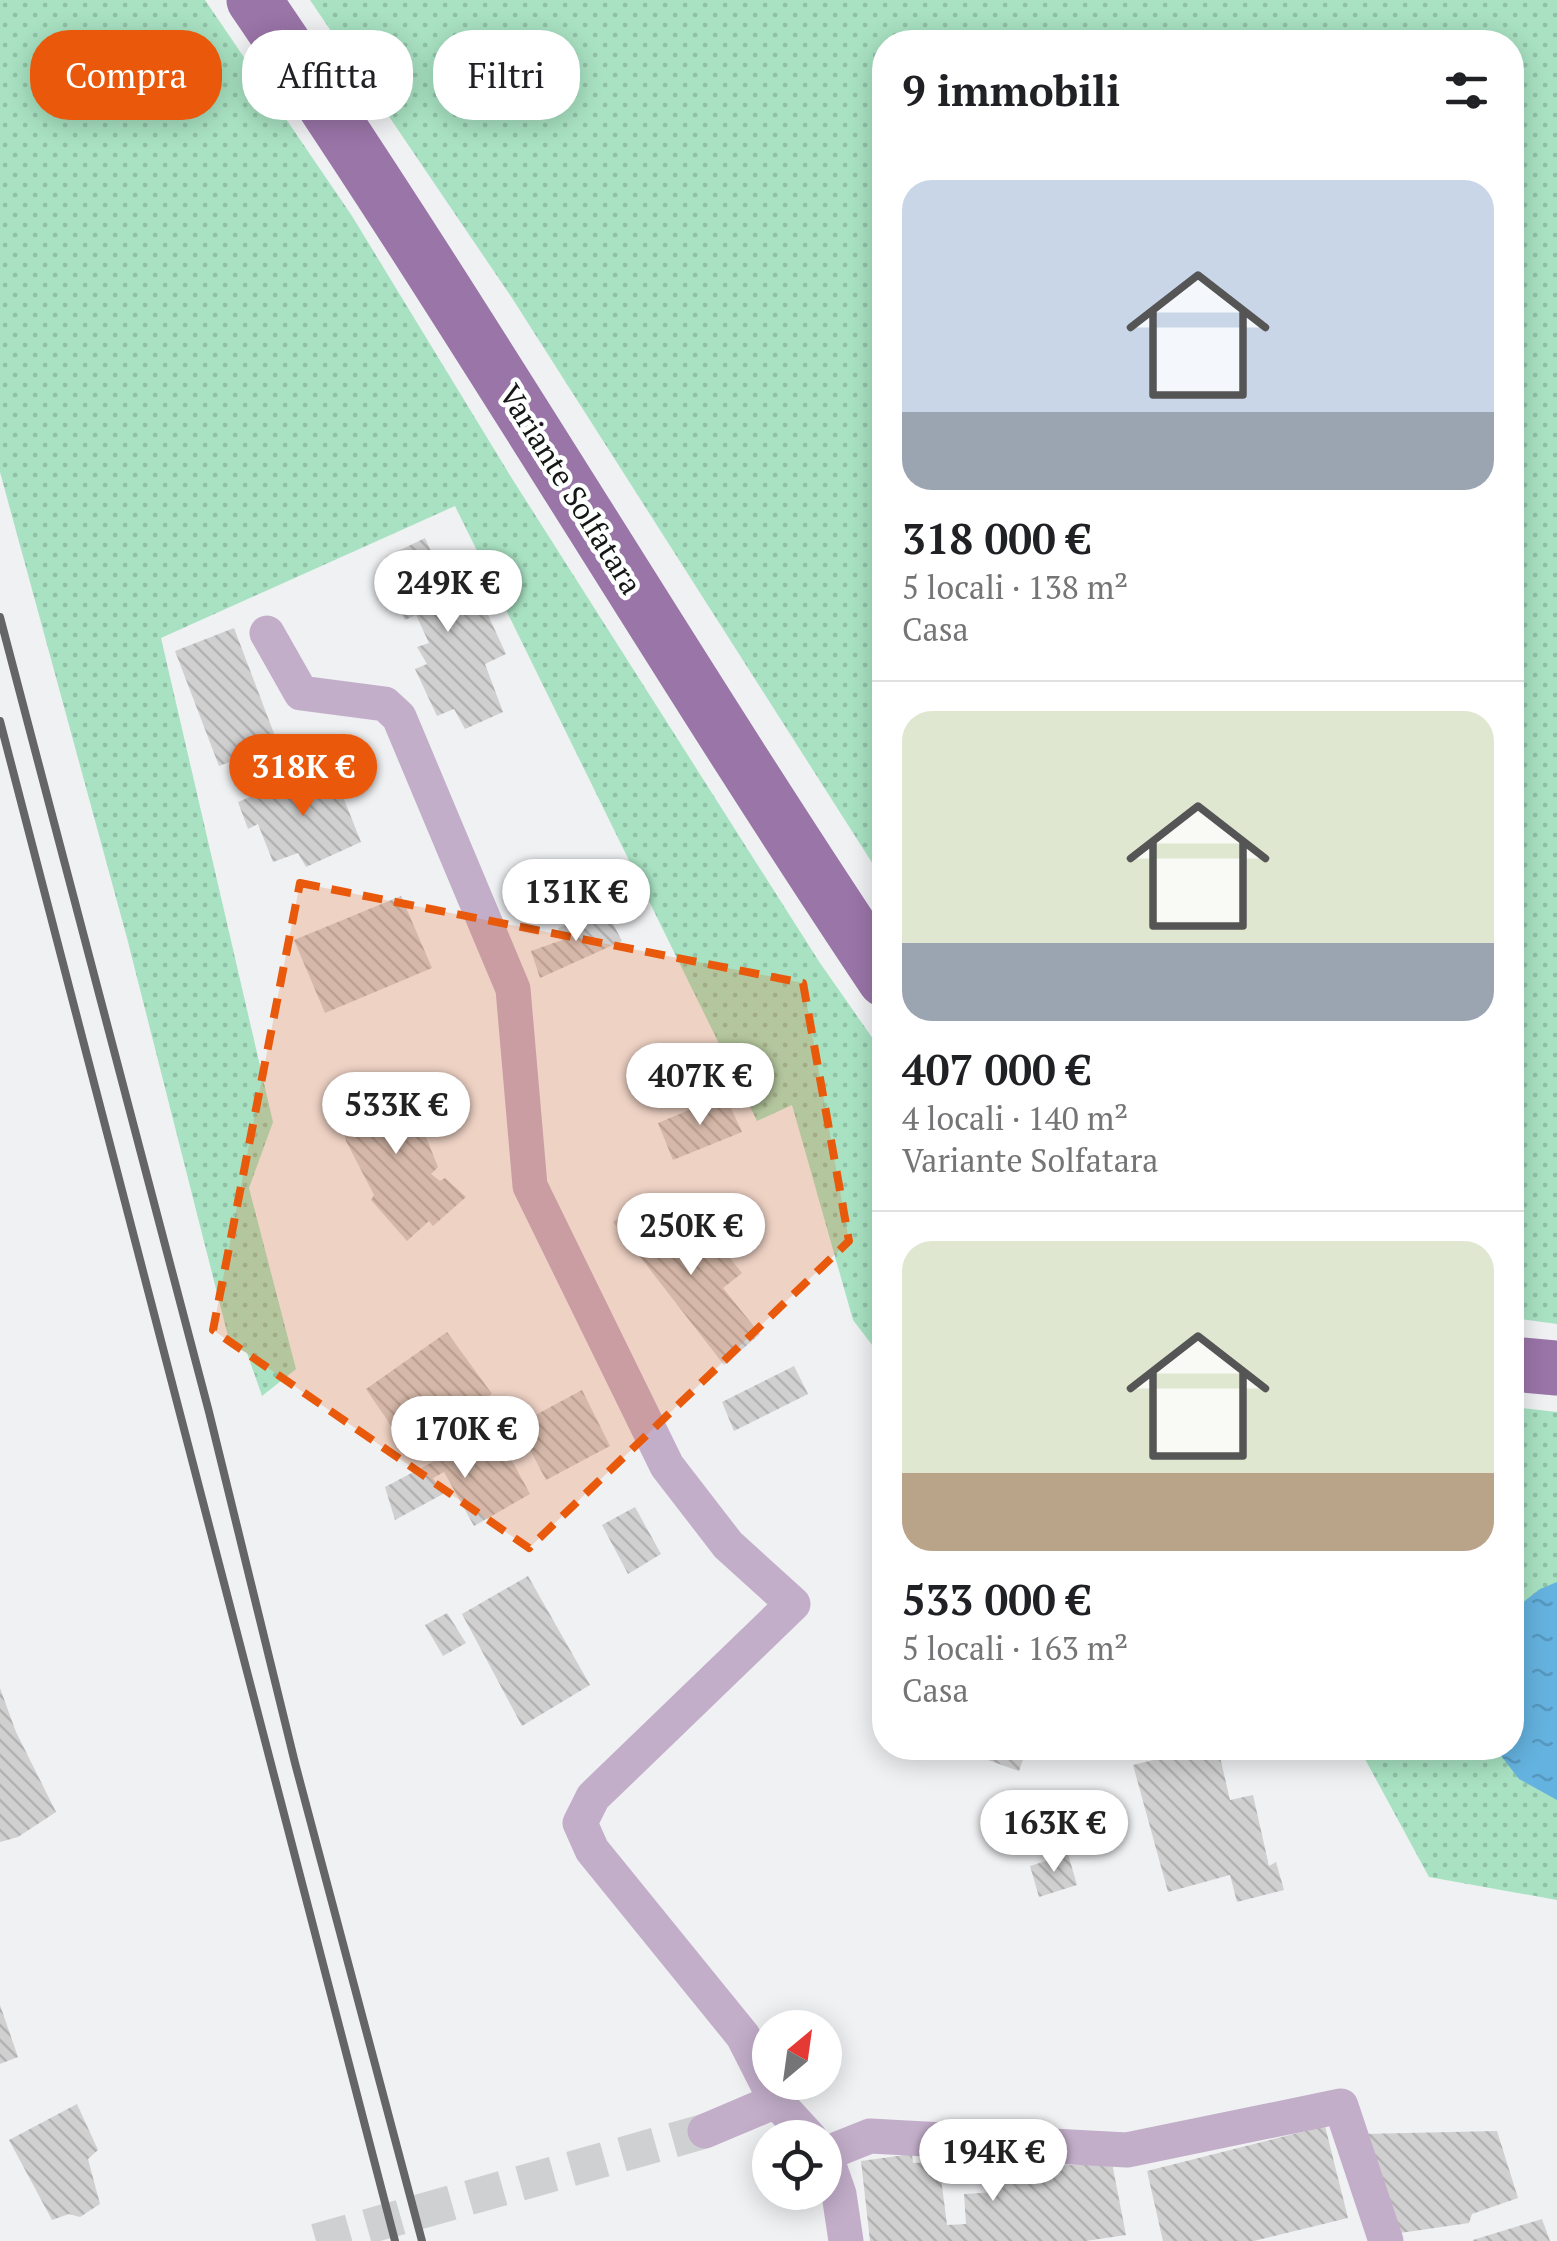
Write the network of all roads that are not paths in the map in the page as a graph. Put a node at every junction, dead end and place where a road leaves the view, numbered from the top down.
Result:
1 (254, 0) edge
2 (267, 633) dead end
3 (872, 960) edge
4 (1524, 1365) edge
5 (1557, 1368) edge
6 (776, 2101) junction
7 (793, 2120) edge
8 (705, 2131) tunnel mouth
9 (842, 2147) edge
10 (841, 2210) edge
11 (846, 2241) edge
12 (1386, 2241) edge

1 - 3 main road, Variante Solfatara
2 - 6 street
4 - 5 main road
6 - 7 street
6 - 8 street
9 - 12 street
10 - 11 street

